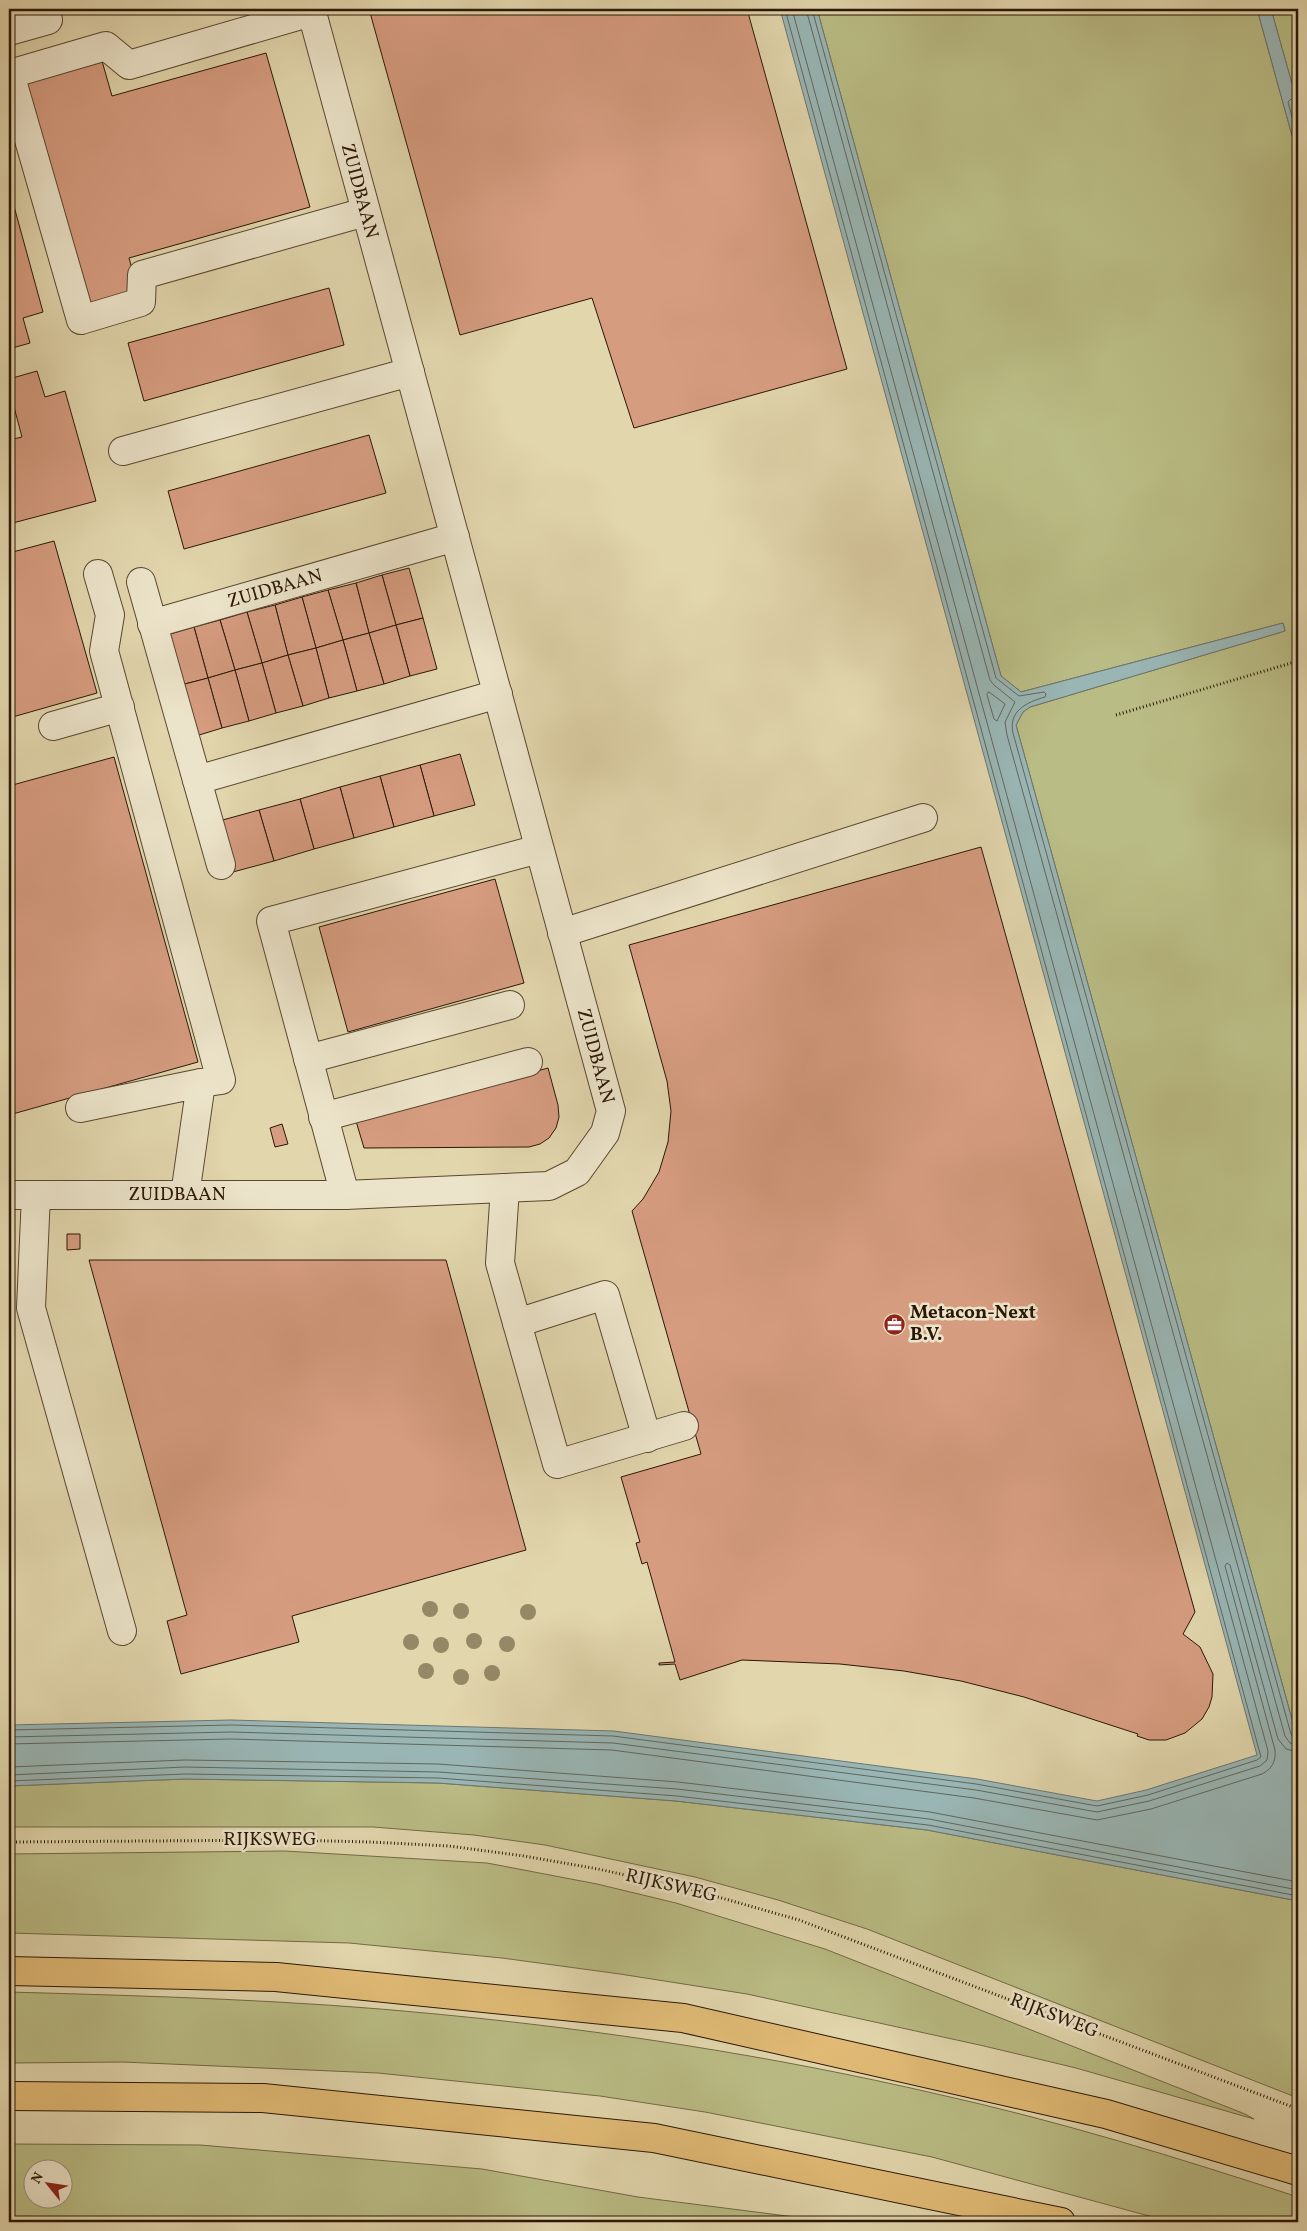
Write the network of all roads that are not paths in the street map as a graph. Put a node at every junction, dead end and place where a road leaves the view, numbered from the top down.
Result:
1 (311, 10) edge
2 (48, 20) dead end
3 (9, 31) edge
4 (365, 212) junction
5 (410, 372) junction
6 (123, 451) dead end
7 (455, 537) junction
8 (98, 574) dead end
9 (141, 582) dead end
10 (152, 624) junction
11 (498, 694) junction
12 (120, 707) junction
13 (53, 726) dead end
14 (197, 780) junction
15 (923, 818) dead end
16 (539, 849) junction
17 (221, 865) dead end
18 (562, 933) junction
19 (510, 1005) dead end
20 (308, 1059) junction
21 (528, 1062) dead end
22 (202, 1083) junction
23 (80, 1108) dead end
24 (323, 1116) junction
25 (504, 1188) junction
26 (9, 1195) edge
27 (36, 1195) junction
28 (184, 1195) junction
29 (345, 1195) junction
30 (517, 1323) junction
31 (684, 1426) dead end
32 (647, 1438) junction
33 (122, 1631) dead end
34 (9, 1972) edge
35 (9, 2096) edge
36 (1298, 2171) edge
37 (1061, 2222) edge

1 - 4 street, ZUIDBAAN
1 - 4 street
2 - 3 street
4 - 5 street, ZUIDBAAN
5 - 6 street
5 - 7 street, ZUIDBAAN
7 - 10 street, ZUIDBAAN
7 - 11 street, ZUIDBAAN
8 - 12 street
9 - 10 street
10 - 14 street
11 - 14 street
11 - 16 street, ZUIDBAAN
12 - 13 street
12 - 22 street
14 - 17 street
15 - 18 street
16 - 18 street, ZUIDBAAN
16 - 20 street
18 - 25 street, ZUIDBAAN
19 - 20 street
20 - 24 street
21 - 24 street
22 - 23 street
22 - 28 street
24 - 29 street
25 - 29 street, ZUIDBAAN
25 - 30 street
26 - 27 street, ZUIDBAAN
27 - 28 street, ZUIDBAAN
27 - 33 street
28 - 29 street, ZUIDBAAN
30 - 32 street
30 - 32 street
31 - 32 street
34 - 36 highway
35 - 37 highway

